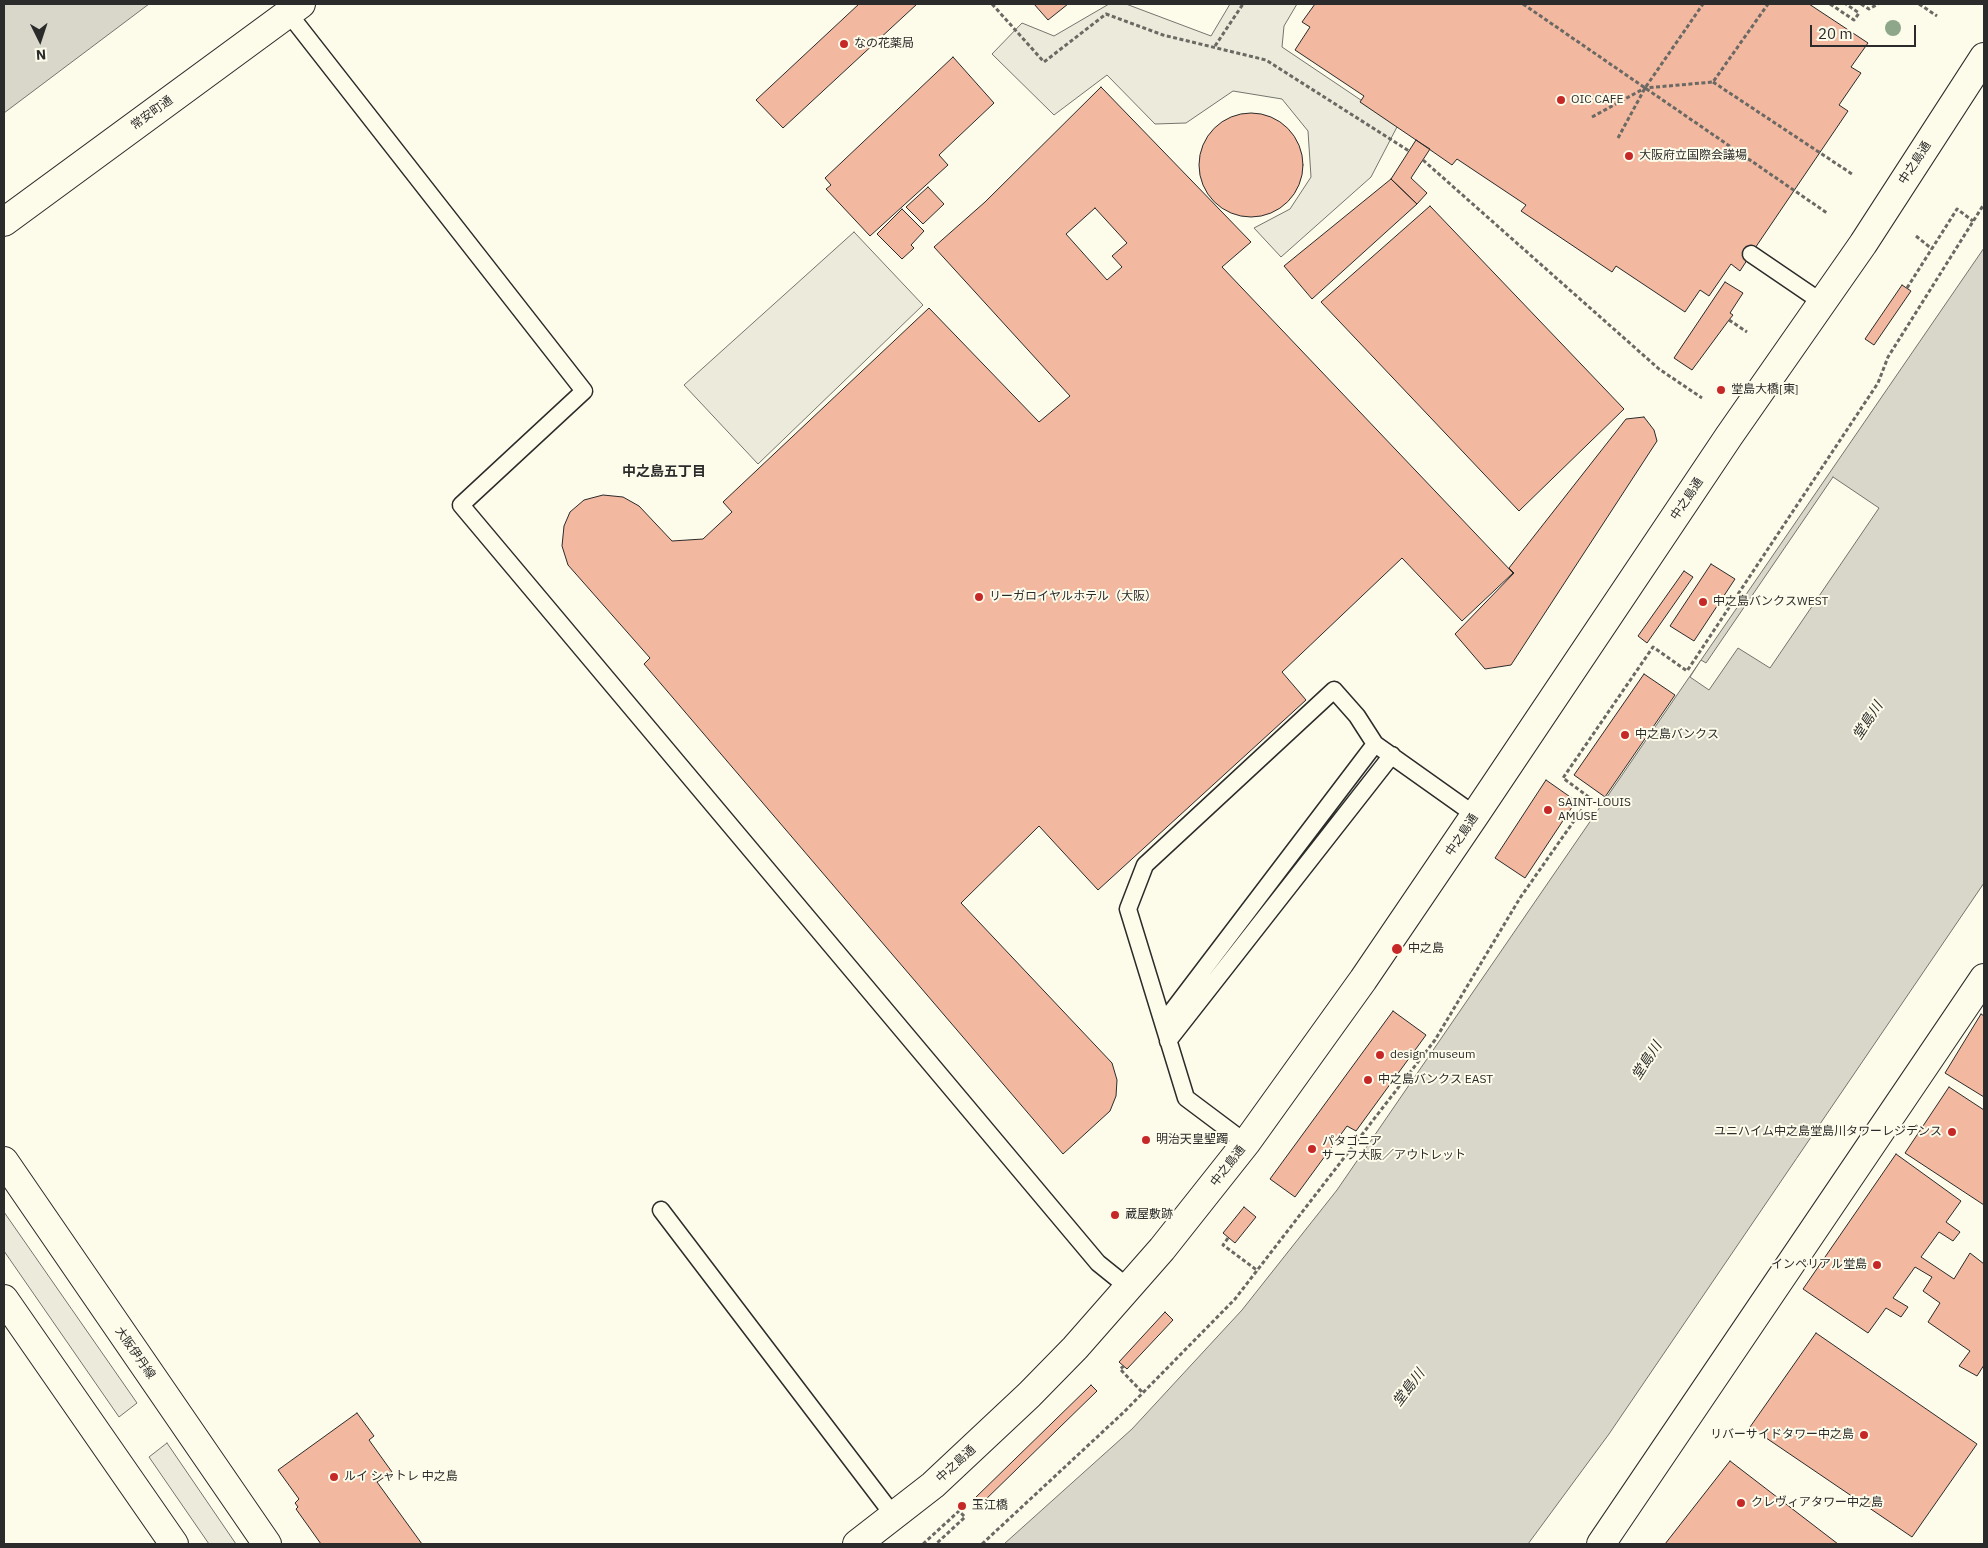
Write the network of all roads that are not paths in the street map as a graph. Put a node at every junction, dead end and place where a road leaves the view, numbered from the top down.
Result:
1 (295, 9) edge
2 (1984, 57) edge
3 (4, 222) edge
4 (1751, 254) dead end
5 (1823, 303) junction
6 (1375, 744) junction
7 (1392, 755) junction
8 (1476, 815) junction
9 (1984, 978) edge
10 (1163, 1023) junction
11 (1168, 1041) junction
12 (1246, 1143) junction
13 (4, 1161) edge
14 (660, 1210) dead end
15 (1128, 1288) junction
16 (4, 1299) edge
17 (894, 1516) junction
18 (174, 1544) edge
19 (267, 1544) edge
20 (856, 1544) edge
21 (1601, 1544) edge

1 - 3 street, 常安町通
1 - 15 lane
2 - 5 street, 中之島通
4 - 5 lane
5 - 8 street, 中之島通
6 - 7 lane
6 - 10 lane
6 - 10 lane
7 - 8 lane
7 - 11 lane
8 - 12 street, 中之島通
9 - 21 street
10 - 11 lane
11 - 12 lane
12 - 15 street, 中之島通
13 - 19 street, 大阪伊丹線
14 - 17 lane
15 - 17 street, 中之島通
16 - 18 street
17 - 20 street, 中之島通

